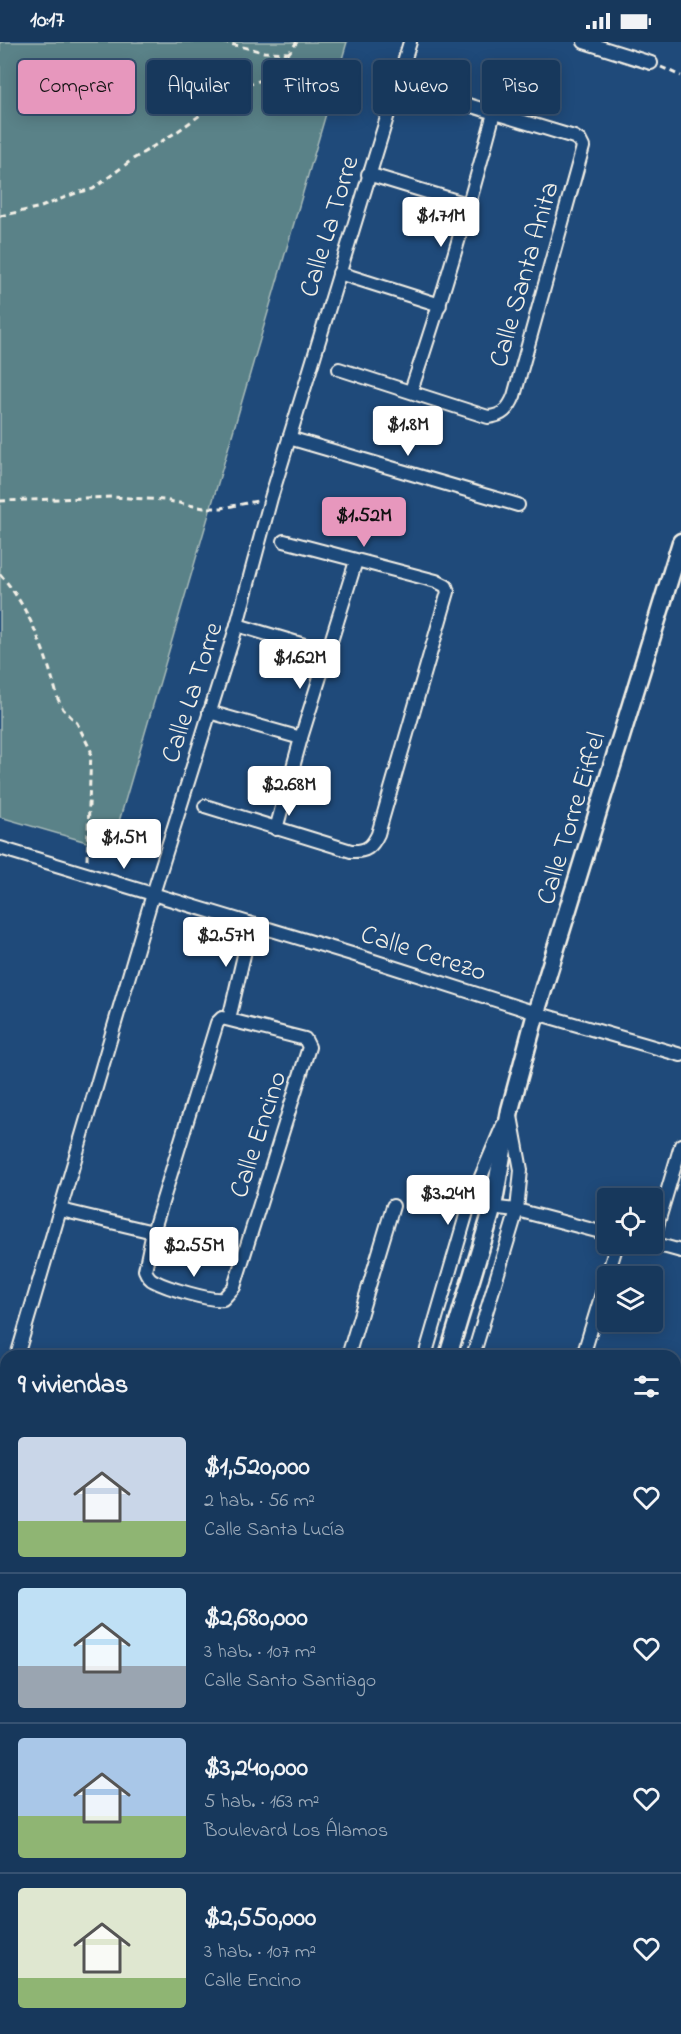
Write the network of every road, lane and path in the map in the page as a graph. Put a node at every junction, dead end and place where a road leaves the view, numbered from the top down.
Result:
1 (222, 42) edge
2 (297, 42) edge
3 (410, 42) edge
4 (584, 42) edge
5 (289, 53) junction
6 (651, 63) joint
7 (681, 76) edge
8 (494, 114) edge
9 (497, 114) edge
10 (368, 174) junction
11 (470, 205) junction
12 (0, 216) edge
13 (339, 273) junction
14 (440, 305) junction
15 (339, 369) dead end
16 (411, 391) junction
17 (289, 438) junction
18 (271, 498) junction
19 (0, 501) edge
20 (518, 505) dead end
21 (284, 541) dead end
22 (681, 542) edge
23 (679, 559) edge
24 (356, 561) junction
25 (0, 574) edge
26 (237, 625) junction
27 (328, 652) junction
28 (209, 712) junction
29 (301, 738) junction
30 (205, 806) dead end
31 (276, 829) junction
32 (0, 848) edge
33 (87, 874) junction
34 (153, 894) junction
35 (251, 925) junction
36 (536, 1013) junction
37 (229, 1019) junction
38 (681, 1055) edge
39 (510, 1110) junction
40 (681, 1144) edge
41 (470, 1205) junction
42 (663, 1205) edge
43 (393, 1206) dead end
44 (493, 1208) junction
45 (61, 1210) junction
46 (517, 1210) junction
47 (597, 1231) edge
48 (153, 1232) junction
49 (663, 1246) edge
50 (681, 1251) edge
51 (614, 1254) edge
52 (19, 1350) edge
53 (350, 1350) edge
54 (427, 1350) edge
55 (450, 1350) edge
56 (475, 1350) edge
57 (586, 1350) edge

1 - 5 path
2 - 5 path
3 - 10 street, Calle La Torre
4 - 6 street
5 - 12 path
6 - 7 path
8 - 11 street
9 - 16 street, Calle Santa Anita
10 - 11 street
10 - 13 street, Calle La Torre
11 - 14 street
13 - 14 street
13 - 17 street, Calle La Torre
14 - 16 street
15 - 16 street, Calle Santa Anita
17 - 18 street, Calle La Torre
17 - 20 street
18 - 19 path
18 - 26 street, Calle La Torre
21 - 24 street
22 - 23 street, Calle Torre Eiffel
23 - 36 street, Calle Torre Eiffel
24 - 27 street
24 - 31 street
25 - 33 path
26 - 27 street
26 - 28 street, Calle La Torre
27 - 29 street
28 - 29 street
28 - 34 street, Calle La Torre
29 - 31 street
30 - 31 street
32 - 33 street, Calle Cerezo
33 - 34 street, Calle Cerezo
34 - 35 street, Calle Cerezo
34 - 45 street, Calle La Torre
35 - 36 street, Calle Cerezo
35 - 37 street, Calle Encino
36 - 38 street, Calle Cerezo
36 - 39 street, Calle Torre Eiffel
37 - 48 street, Calle Encino
37 - 48 street, Calle Encino
39 - 41 street
39 - 44 street, Calle Torre Eiffel
39 - 46 street
40 - 42 street
41 - 44 street
41 - 54 street
43 - 53 street
44 - 46 street
44 - 55 street, Calle Torre Eiffel
45 - 48 street
45 - 52 street, Calle La Torre
46 - 47 street
46 - 56 street
49 - 50 street
51 - 57 street

